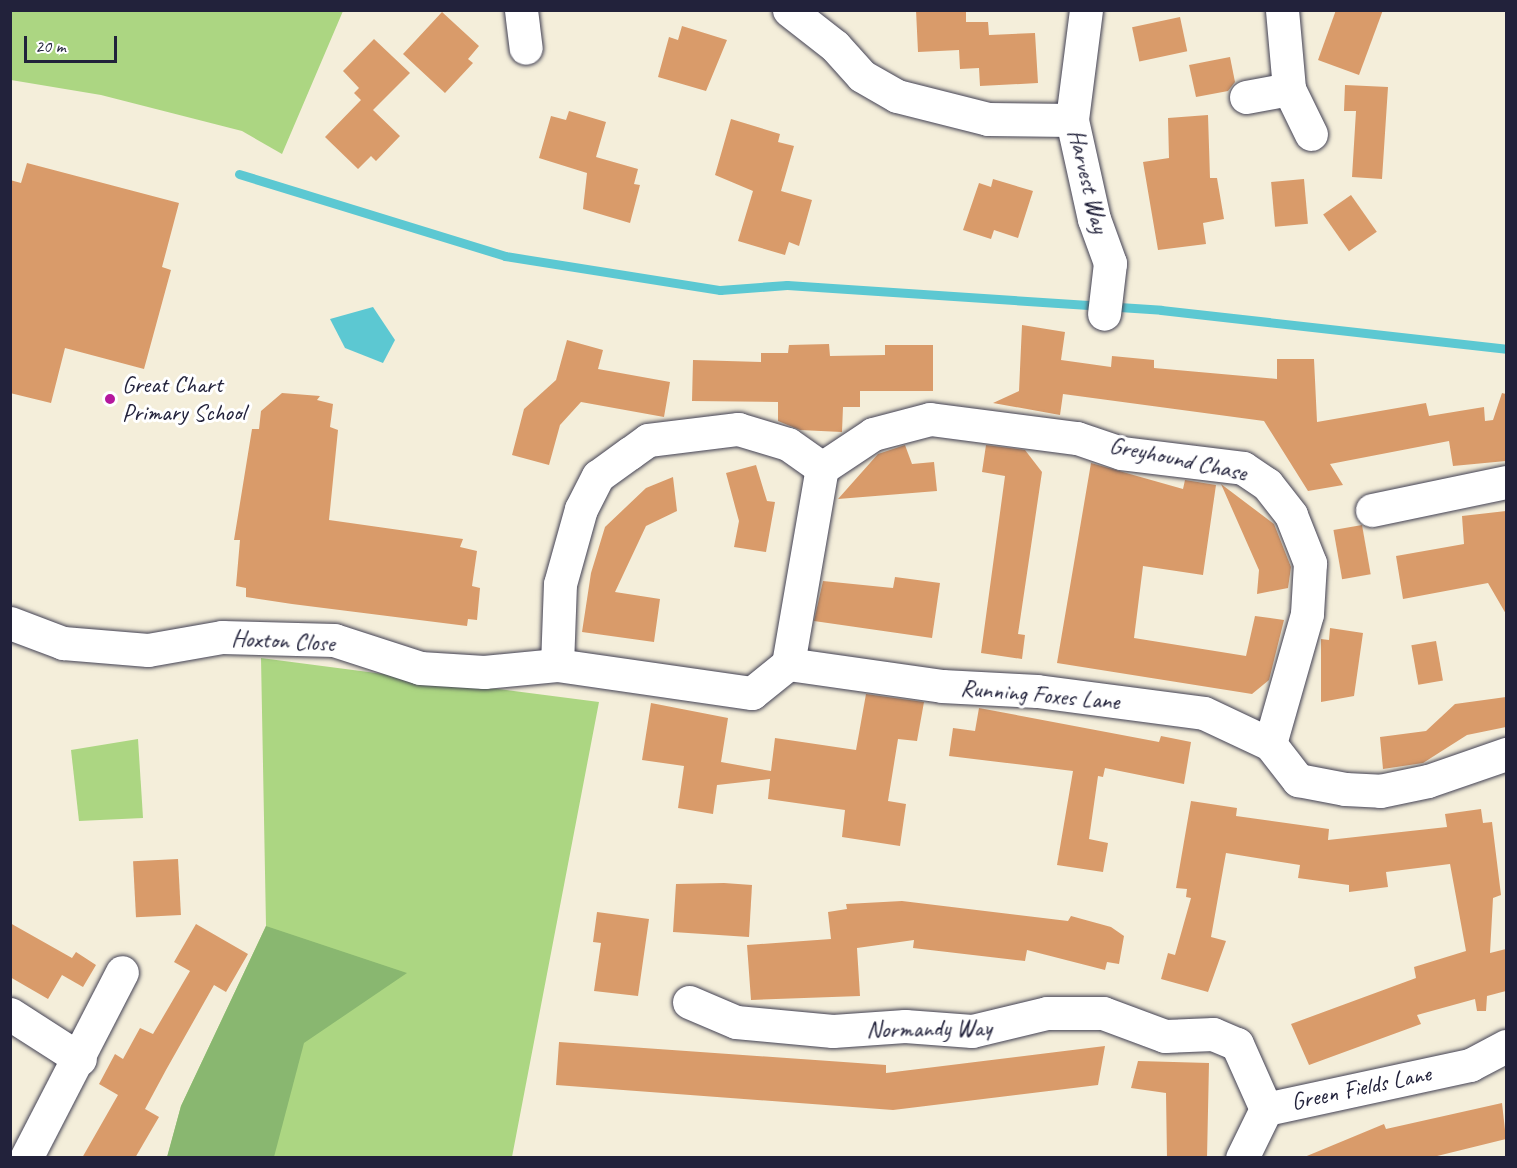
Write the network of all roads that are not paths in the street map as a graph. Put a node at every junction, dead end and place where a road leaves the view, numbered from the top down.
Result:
1 (521, 10) edge
2 (789, 10) edge
3 (1086, 10) edge
4 (1282, 10) edge
5 (526, 48) dead end
6 (1289, 89) junction
7 (1246, 97) dead end
8 (1072, 120) junction
9 (1311, 134) dead end
10 (1104, 314) dead end
11 (822, 468) junction
12 (1506, 482) edge
13 (1372, 510) dead end
14 (10, 623) edge
15 (788, 664) junction
16 (557, 665) junction
17 (1270, 744) junction
18 (1506, 754) edge
19 (122, 972) dead end
20 (689, 1002) dead end
21 (10, 1014) edge
22 (1506, 1046) edge
23 (80, 1059) junction
24 (1266, 1109) junction
25 (26, 1158) edge
26 (1242, 1158) edge

1 - 5 street
2 - 8 street
3 - 8 street, Harvest Way
4 - 6 street
6 - 7 street
6 - 9 street
8 - 10 street, Harvest Way
11 - 15 street
11 - 16 street
11 - 17 street, Greyhound Chase
12 - 13 street
14 - 16 street, Hoxton Close
15 - 16 street
15 - 17 street, Running Foxes Lane
17 - 18 street, Running Foxes Lane
19 - 23 street
20 - 24 street, Normandy Way
21 - 23 street
22 - 24 street, Green Fields Lane
23 - 25 street
24 - 26 street, Green Fields Lane

